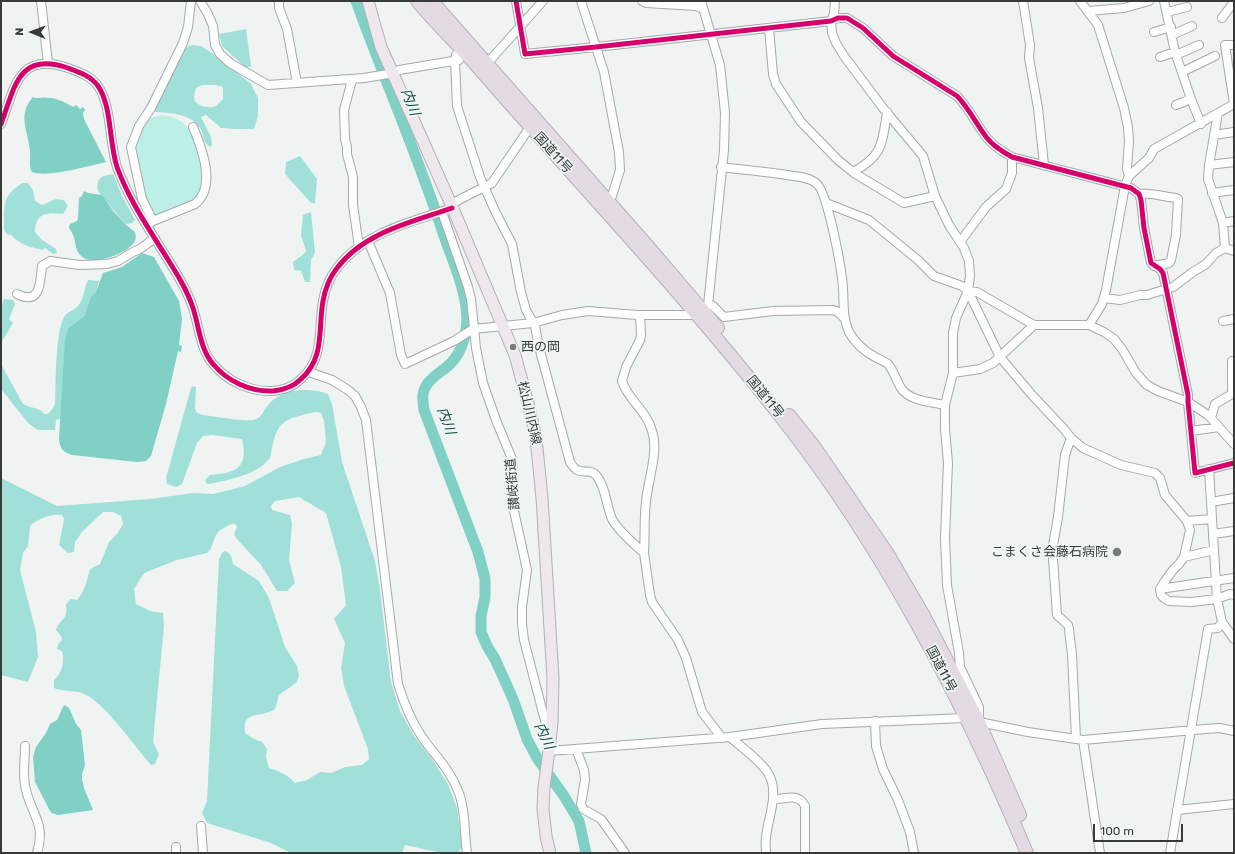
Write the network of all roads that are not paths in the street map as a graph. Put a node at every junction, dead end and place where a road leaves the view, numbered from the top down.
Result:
1 (40, 1) edge
2 (191, 1) edge
3 (200, 1) edge
4 (279, 1) edge
5 (368, 1) edge
6 (417, 1) edge
7 (432, 1) edge
8 (516, 1) edge
9 (543, 1) edge
10 (581, 1) edge
11 (642, 1) edge
12 (701, 1) edge
13 (835, 1) edge
14 (1023, 1) edge
15 (1080, 1) edge
16 (1149, 1) edge
17 (1164, 1) edge
18 (1234, 2) edge
19 (1102, 5) edge
20 (1187, 7) dead end
21 (703, 9) junction
22 (1088, 11) junction
23 (1167, 12) junction
24 (1222, 18) dead end
25 (831, 21) junction
26 (521, 26) junction
27 (1192, 26) dead end
28 (769, 28) junction
29 (1171, 31) junction
30 (1154, 32) dead end
31 (710, 34) junction
32 (1200, 45) dead end
33 (1234, 45) edge
34 (596, 47) junction
35 (1176, 54) junction
36 (1215, 56) dead end
37 (1160, 57) dead end
38 (48, 63) junction
39 (484, 67) junction
40 (1182, 72) junction
41 (391, 73) junction
42 (352, 80) junction
43 (297, 83) junction
44 (1191, 99) junction
45 (1234, 104) edge
46 (1176, 105) dead end
47 (887, 112) junction
48 (1218, 113) junction
49 (1, 124) edge
50 (1201, 124) junction
51 (193, 127) dead end
52 (530, 127) junction
53 (1234, 132) edge
54 (1214, 135) junction
55 (1012, 157) junction
56 (1234, 162) edge
57 (1044, 165) junction
58 (1209, 165) junction
59 (721, 167) junction
60 (852, 172) junction
61 (1129, 176) junction
62 (1125, 186) junction
63 (486, 188) junction
64 (1234, 190) edge
65 (1212, 193) junction
66 (1139, 194) junction
67 (935, 196) junction
68 (604, 203) junction
69 (826, 203) junction
70 (446, 209) junction
71 (1234, 221) edge
72 (150, 223) junction
73 (1223, 223) junction
74 (154, 238) junction
75 (368, 241) junction
76 (960, 242) junction
77 (359, 247) junction
78 (1225, 248) junction
79 (1234, 251) edge
80 (1154, 266) junction
81 (1166, 288) junction
82 (968, 291) junction
83 (18, 294) dead end
84 (1104, 298) junction
85 (702, 310) junction
86 (640, 315) junction
87 (844, 318) junction
88 (1234, 319) edge
89 (1223, 321) dead end
90 (533, 322) junction
91 (502, 325) junction
92 (1034, 325) junction
93 (1090, 325) junction
94 (472, 330) junction
95 (1000, 357) junction
96 (1232, 361) dead end
97 (309, 372) junction
98 (953, 373) junction
99 (1188, 402) junction
100 (945, 405) junction
101 (1211, 418) junction
102 (1219, 427) junction
103 (1191, 431) junction
104 (1071, 438) junction
105 (1234, 444) edge
106 (1234, 463) edge
107 (1209, 469) junction
108 (1234, 498) edge
109 (1211, 502) junction
110 (1212, 519) junction
111 (1187, 521) junction
112 (1234, 531) edge
113 (1213, 534) junction
114 (1214, 550) junction
115 (644, 553) junction
116 (1184, 557) junction
117 (1234, 578) edge
118 (1217, 580) junction
119 (1160, 589) junction
120 (1234, 595) edge
121 (1217, 599) junction
122 (1222, 622) junction
123 (1234, 639) edge
124 (965, 718) junction
125 (875, 721) junction
126 (979, 722) junction
127 (1190, 730) junction
128 (1234, 730) edge
129 (726, 738) junction
130 (550, 739) junction
131 (1080, 740) junction
132 (25, 746) dead end
133 (576, 749) junction
134 (549, 751) junction
135 (773, 800) junction
136 (1234, 804) edge
137 (1177, 810) junction
138 (200, 826) dead end
139 (37, 853) edge
140 (203, 853) edge
141 (467, 853) edge
142 (550, 853) edge
143 (625, 853) edge
144 (766, 853) edge
145 (805, 853) edge
146 (914, 853) edge
147 (1028, 853) edge
148 (1035, 853) edge
149 (1100, 853) edge
150 (1170, 853) edge

1 - 38 street
2 - 72 street
3 - 43 street
4 - 43 street
5 - 41 main road, 松山川内線
6 - 39 highway, 国道11号
7 - 39 highway, 国道11号
8 - 26 street
9 - 26 street
10 - 34 street
11 - 21 street
12 - 21 street
13 - 25 street
14 - 57 street
15 - 22 street
16 - 19 street
17 - 23 street
18 - 24 street
19 - 22 street
20 - 23 street
21 - 31 street
22 - 61 street
23 - 29 street
25 - 28 street
25 - 47 street
25 - 55 street
26 - 34 street
26 - 39 street
27 - 29 street
28 - 31 street
28 - 60 street
29 - 30 street
29 - 35 street
31 - 34 street
31 - 59 street
32 - 35 street
33 - 45 street
34 - 68 street
35 - 37 street
35 - 40 street
36 - 40 street
38 - 49 street
38 - 72 street
39 - 52 highway, 国道11号
39 - 68 highway, 国道11号
40 - 44 street
41 - 42 street
41 - 63 street
41 - 70 main road, 松山川内線
42 - 43 street
42 - 77 street
44 - 46 street
44 - 50 street
45 - 48 street
47 - 60 street
47 - 67 street
48 - 50 street
48 - 54 street
50 - 61 street
51 - 72 street
52 - 63 street
52 - 68 highway, 国道11号
53 - 54 street
54 - 58 street
55 - 57 street
55 - 76 street
56 - 58 street
57 - 62 street
58 - 65 street
59 - 69 street
59 - 85 street
60 - 67 street
61 - 62 street
62 - 66 street
62 - 84 street
63 - 70 street
63 - 90 street
64 - 65 street
65 - 73 street
66 - 80 street
66 - 80 street
67 - 76 street
68 - 85 highway, 国道11号
69 - 82 street
69 - 87 street
70 - 75 street
70 - 91 main road, 松山川内線
70 - 94 street, 讃岐街道
71 - 73 street
72 - 74 street
73 - 78 street
74 - 83 street
74 - 97 street
75 - 77 street
75 - 94 street
76 - 82 street
77 - 97 street
78 - 79 street
78 - 81 street
80 - 81 street
81 - 84 street
81 - 99 street
82 - 92 street
82 - 95 street
82 - 98 street
84 - 93 street
85 - 86 street
85 - 87 street
85 - 124 highway, 国道11号
85 - 126 highway, 国道11号
86 - 90 street
86 - 115 street
87 - 100 street
88 - 89 street
90 - 91 street
90 - 115 street
91 - 94 street
91 - 130 main road, 松山川内線
92 - 93 street
92 - 95 street
93 - 99 street
94 - 130 street, 讃岐街道
95 - 98 street
95 - 104 street
96 - 101 street
97 - 141 street
98 - 100 street
99 - 101 street
99 - 103 street
100 - 126 street
101 - 102 street
102 - 103 street
102 - 105 street
103 - 107 street
104 - 111 street
104 - 131 street
106 - 107 street
107 - 109 street
108 - 109 street
109 - 110 street
110 - 111 street
110 - 113 street
111 - 116 street
112 - 113 street
113 - 114 street
114 - 116 street
114 - 118 street
115 - 129 street
116 - 119 street
117 - 118 street
118 - 119 street
118 - 121 street
119 - 121 street
120 - 121 street
121 - 122 street
122 - 123 street
122 - 127 street
124 - 125 street
124 - 126 street
124 - 147 highway, 国道11号
125 - 129 street
125 - 146 street
126 - 131 street
126 - 148 highway, 国道11号
127 - 128 street
127 - 131 street
127 - 137 street
129 - 133 street
129 - 135 street
130 - 134 main road, 松山川内線
131 - 149 street
132 - 139 street
133 - 134 street
133 - 143 street
134 - 142 main road, 松山川内線
135 - 144 street
135 - 145 street
136 - 137 street
137 - 150 street
138 - 140 street

